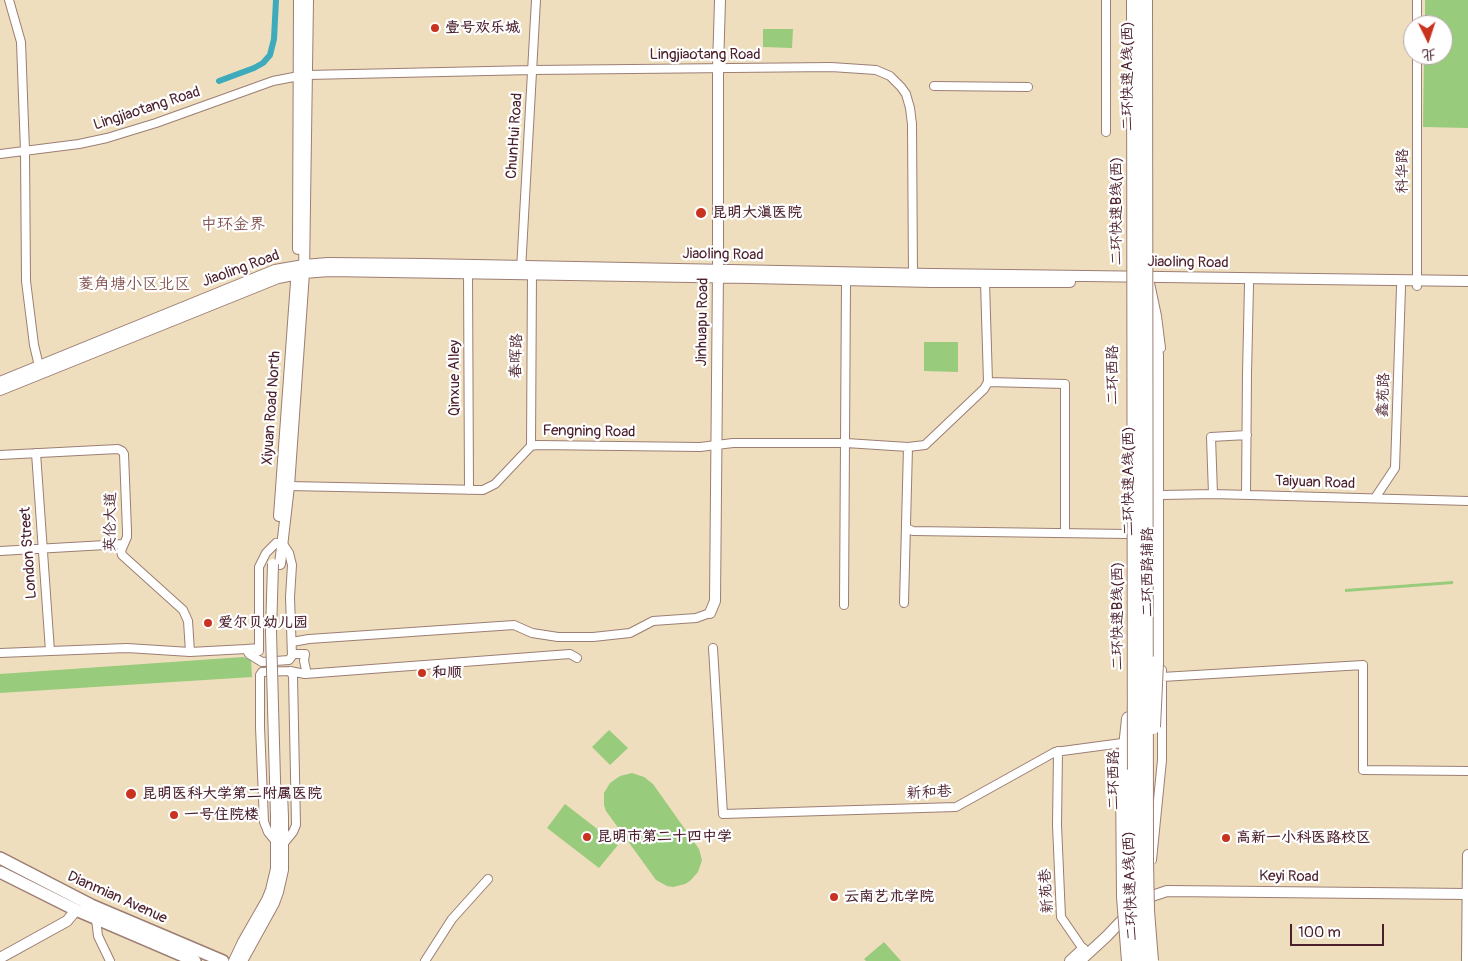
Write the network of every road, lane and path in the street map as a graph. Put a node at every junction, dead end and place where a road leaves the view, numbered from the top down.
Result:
1 (9, 0) edge
2 (300, 0) edge
3 (308, 0) edge
4 (536, 0) edge
5 (720, 0) edge
6 (1106, 0) edge
7 (1131, 0) edge
8 (1148, 0) edge
9 (1417, 0) edge
10 (1417, 15) edge
11 (1417, 65) edge
12 (718, 68) junction
13 (533, 70) junction
14 (303, 75) junction
15 (934, 86) dead end
16 (1028, 87) dead end
17 (1106, 132) dead end
18 (25, 151) junction
19 (0, 154) edge
20 (1139, 255) junction
21 (300, 269) junction
22 (468, 270) junction
23 (521, 270) junction
24 (532, 270) junction
25 (718, 274) junction
26 (913, 277) junction
27 (846, 280) junction
28 (1139, 280) junction
29 (1468, 280) edge
30 (986, 282) junction
31 (1416, 283) junction
32 (1249, 284) junction
33 (1468, 286) edge
34 (1402, 287) junction
35 (1150, 318) junction
36 (39, 366) junction
37 (0, 382) edge
38 (988, 382) junction
39 (0, 390) edge
40 (1247, 435) junction
41 (846, 443) junction
42 (716, 445) junction
43 (531, 446) junction
44 (908, 447) junction
45 (36, 453) junction
46 (0, 455) edge
47 (289, 486) junction
48 (469, 490) junction
49 (1214, 494) junction
50 (1162, 495) junction
51 (1246, 495) junction
52 (1375, 498) junction
53 (1468, 501) edge
54 (906, 528) junction
55 (1065, 532) junction
56 (1128, 534) junction
57 (123, 544) junction
58 (279, 544) junction
59 (42, 549) junction
60 (0, 551) edge
61 (904, 603) dead end
62 (844, 606) dead end
63 (710, 613) joint
64 (292, 642) junction
65 (259, 648) junction
66 (713, 648) dead end
67 (246, 649) junction
68 (50, 651) junction
69 (190, 652) junction
70 (0, 653) edge
71 (292, 654) junction
72 (259, 658) junction
73 (577, 658) dead end
74 (290, 671) junction
75 (307, 674) junction
76 (1162, 677) junction
77 (1129, 719) junction
78 (1122, 743) junction
79 (1058, 751) junction
80 (1468, 771) edge
81 (1146, 810) junction
82 (280, 843) junction
83 (1468, 855) edge
84 (0, 858) edge
85 (1151, 862) junction
86 (0, 872) edge
87 (488, 879) dead end
88 (1468, 894) edge
89 (1152, 896) junction
90 (76, 910) junction
91 (1130, 912) junction
92 (96, 919) junction
93 (1120, 922) junction
94 (1083, 949) junction
95 (0, 958) edge
96 (110, 961) edge
97 (196, 961) edge
98 (223, 961) edge
99 (234, 961) edge
100 (242, 961) edge
101 (425, 961) edge
102 (1070, 961) edge
103 (1080, 961) edge
104 (1129, 961) edge
105 (1134, 961) edge
106 (1140, 961) edge
107 (1151, 961) edge
108 (1157, 961) edge
109 (1467, 961) edge

1 - 18 street
2 - 14 street, Xiyuan Road North
3 - 14 street, Xiyuan Road North
4 - 13 street, ChunHui Road
5 - 12 street, Jinhuapu Road
6 - 17 street
7 - 20 main road, bridge
7 - 28 main road
7 - 106 highway, 二环快速B线(西), bridge
8 - 20 main road, bridge
8 - 28 main road
8 - 81 highway, 二环快速A线(西), bridge
9 - 10 street
11 - 31 street, 科华路
12 - 13 street, Lingjiaotang Road
12 - 25 street, Jinhuapu Road
12 - 26 street, Lingjiaotang Road
13 - 14 street, Lingjiaotang Road
13 - 23 street, ChunHui Road
14 - 18 street, Lingjiaotang Road
14 - 21 street, Xiyuan Road North
15 - 16 street
18 - 19 street, Lingjiaotang Road
18 - 36 street
20 - 28 main road
21 - 22 street, Jiaoling Road
21 - 36 street, Jiaoling Road
21 - 39 street, Jiaoling Road
21 - 47 street, Xiyuan Road North
21 - 58 street, Xiyuan Road North
22 - 23 street, Jiaoling Road
22 - 48 street, Qinxue Alley
23 - 24 street, Jiaoling Road
24 - 25 street, Jiaoling Road
24 - 43 street, 春晖路
25 - 26 street, Jiaoling Road
25 - 27 street, Jiaoling Road
25 - 42 street, Jinhuapu Road
26 - 27 street, Jiaoling Road
26 - 28 street, Jiaoling Road
26 - 30 street, Jiaoling Road
27 - 41 street
28 - 30 street, Jiaoling Road
28 - 31 street, Jiaoling Road
28 - 32 street, Jiaoling Road
28 - 35 main road
28 - 50 street, 二环西路辅路
28 - 56 main road, 二环西路
29 - 31 street, Jiaoling Road
30 - 38 street
31 - 33 street, Jiaoling Road
31 - 34 street, Jiaoling Road
32 - 34 street, Jiaoling Road
32 - 40 street
34 - 52 street, 鑫苑路
35 - 81 highway, bridge
35 - 85 main road
36 - 37 street, Jiaoling Road
38 - 44 street, Fengning Road
38 - 55 street
40 - 49 street
40 - 51 street
41 - 42 street, Fengning Road
41 - 44 street, Fengning Road
41 - 62 street
42 - 43 street, Fengning Road
42 - 63 street, Jinhuapu Road
43 - 48 street, Fengning Road
44 - 54 street
45 - 46 street
45 - 57 street, 英伦大道
45 - 59 street, London Street
47 - 48 street, Fengning Road
47 - 58 street, Xiyuan Road North
49 - 50 street, Taiyuan Road
49 - 51 street, Taiyuan Road
50 - 76 street, 二环西路辅路
51 - 52 street, Taiyuan Road
52 - 53 street, Taiyuan Road
54 - 55 street
54 - 61 street
55 - 56 street
56 - 77 main road, 二环西路
57 - 59 street
57 - 69 street, 英伦大道
58 - 64 street
58 - 65 street
58 - 82 street, Xiyuan Road North, bridge
59 - 60 street
59 - 68 street, London Street
63 - 64 street
64 - 71 street
65 - 67 street
65 - 72 street
66 - 79 street, 新和巷
67 - 69 street
67 - 72 street
68 - 69 street
68 - 70 street
71 - 72 street
71 - 75 street
73 - 75 street
74 - 75 street
74 - 82 street
74 - 82 street
76 - 80 street
76 - 85 street, 二环西路辅路
77 - 78 street
77 - 91 main road, 二环西路
77 - 104 highway, bridge
78 - 79 street, 新和巷
78 - 93 street
79 - 94 street, 新苑巷
81 - 107 highway, 二环快速A线(西), bridge
82 - 99 street
82 - 100 street
83 - 88 street
84 - 98 main road, Dianmian Avenue
85 - 89 main road
86 - 90 main road, Dianmian Avenue
87 - 101 street
88 - 89 street, Keyi Road
88 - 109 street
89 - 91 street, Keyi Road
89 - 108 main road
90 - 92 main road, Dianmian Avenue
90 - 95 street
91 - 93 street, Keyi Road
91 - 105 main road, 二环西路
92 - 96 street
92 - 97 main road, Dianmian Avenue
93 - 94 street
93 - 103 street
93 - 104 street
94 - 102 street

